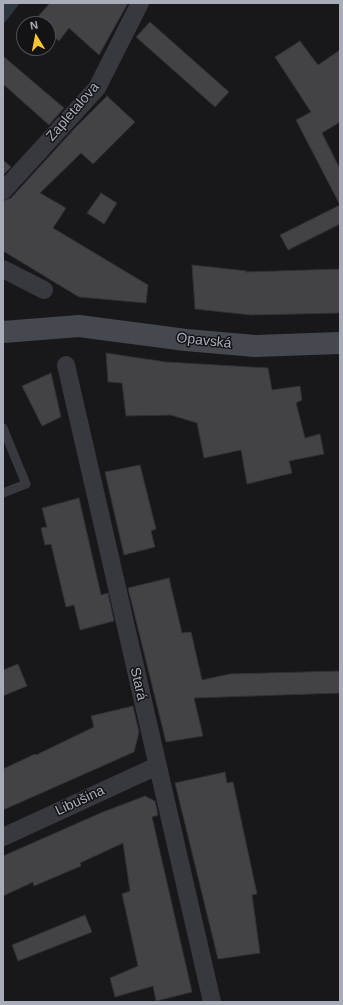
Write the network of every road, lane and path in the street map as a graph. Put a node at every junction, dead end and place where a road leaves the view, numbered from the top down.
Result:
1 (140, 3) edge
2 (3, 191) edge
3 (3, 269) edge
4 (44, 290) dead end
5 (3, 332) edge
6 (340, 343) edge
7 (66, 365) dead end
8 (3, 428) edge
9 (3, 493) edge
10 (157, 766) junction
11 (3, 837) edge
12 (212, 1002) edge

1 - 2 street, Zapletalova
3 - 4 street
5 - 6 main road, Opavská
7 - 10 street, Stará
8 - 9 lane
10 - 11 street, Libušina
10 - 12 street, Stará

